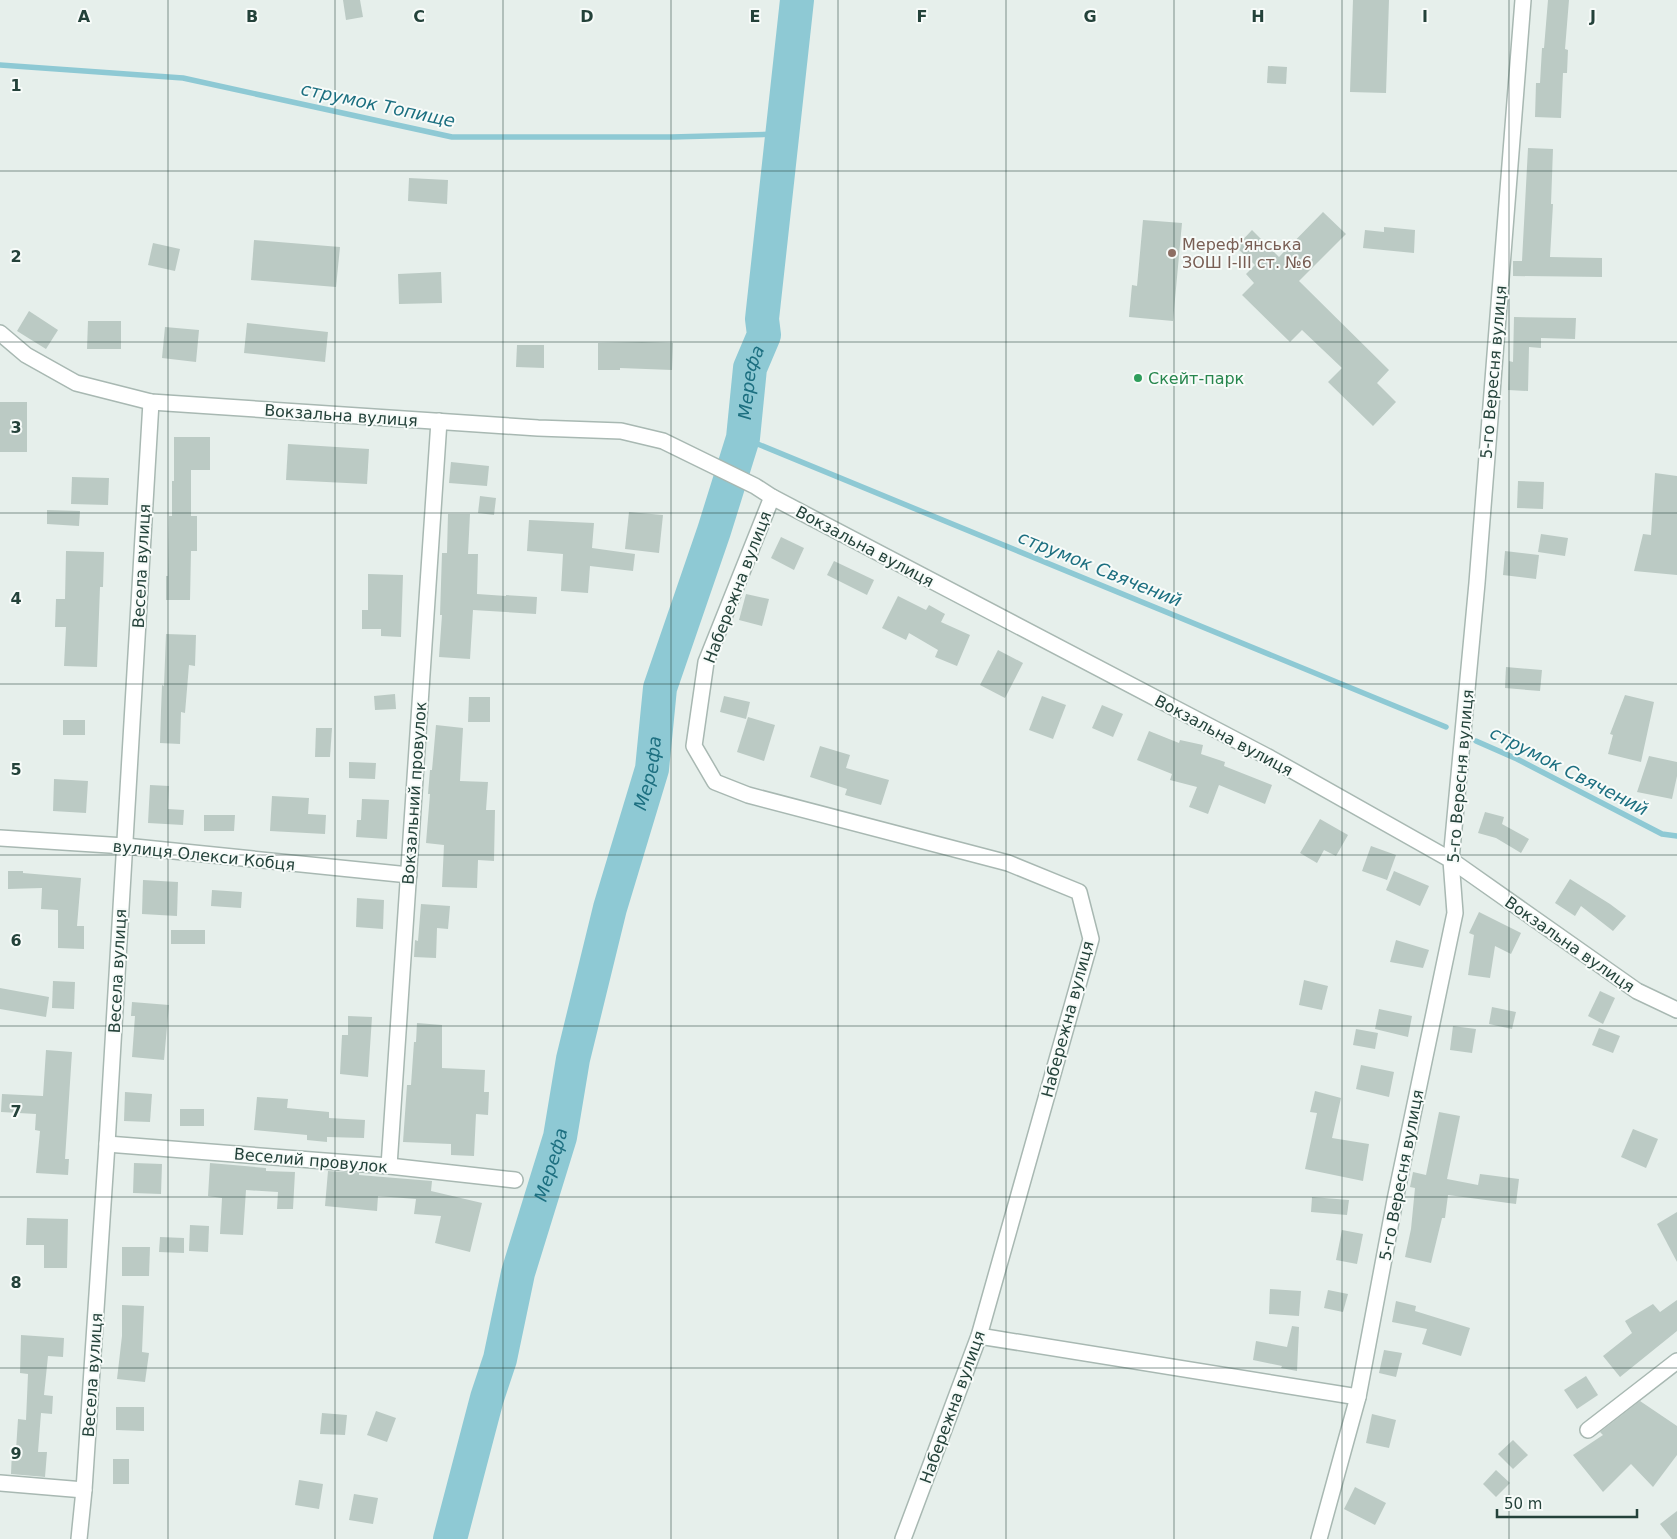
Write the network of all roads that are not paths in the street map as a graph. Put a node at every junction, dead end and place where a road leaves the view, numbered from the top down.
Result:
1 (1523, 0) edge
2 (0, 333) edge
3 (151, 402) junction
4 (439, 421) junction
5 (772, 497) junction
6 (0, 838) edge
7 (125, 846) junction
8 (1451, 860) junction
9 (408, 875) junction
10 (1677, 1010) edge
11 (107, 1144) junction
12 (389, 1166) junction
13 (515, 1180) dead end
14 (979, 1336) junction
15 (1677, 1361) edge
16 (1358, 1397) junction
17 (1588, 1430) dead end
18 (0, 1483) edge
19 (84, 1490) junction
20 (79, 1539) edge
21 (903, 1539) edge
22 (1319, 1539) edge

1 - 8 street, 5-го Вересня вулиця
2 - 3 street, Вокзальна вулиця
3 - 4 street, Вокзальна вулиця
3 - 7 street, Весела вулиця
4 - 5 street, Вокзальна вулиця
4 - 9 street, Вокзальний провулок
5 - 8 street, Вокзальна вулиця
5 - 14 street, Набережна вулиця
6 - 7 street, вулиця Олекси Кобця
7 - 9 street, вулиця Олекси Кобця
7 - 11 street, Весела вулиця
8 - 10 street, Вокзальна вулиця
8 - 16 street, 5-го Вересня вулиця
9 - 12 street, Вокзальний провулок
11 - 12 street, Веселий провулок
11 - 19 street, Весела вулиця
12 - 13 street, Веселий провулок
14 - 16 street
14 - 21 street, Набережна вулиця
15 - 17 street
16 - 22 street, 5-го Вересня вулиця
18 - 19 street
19 - 20 street, Весела вулиця

